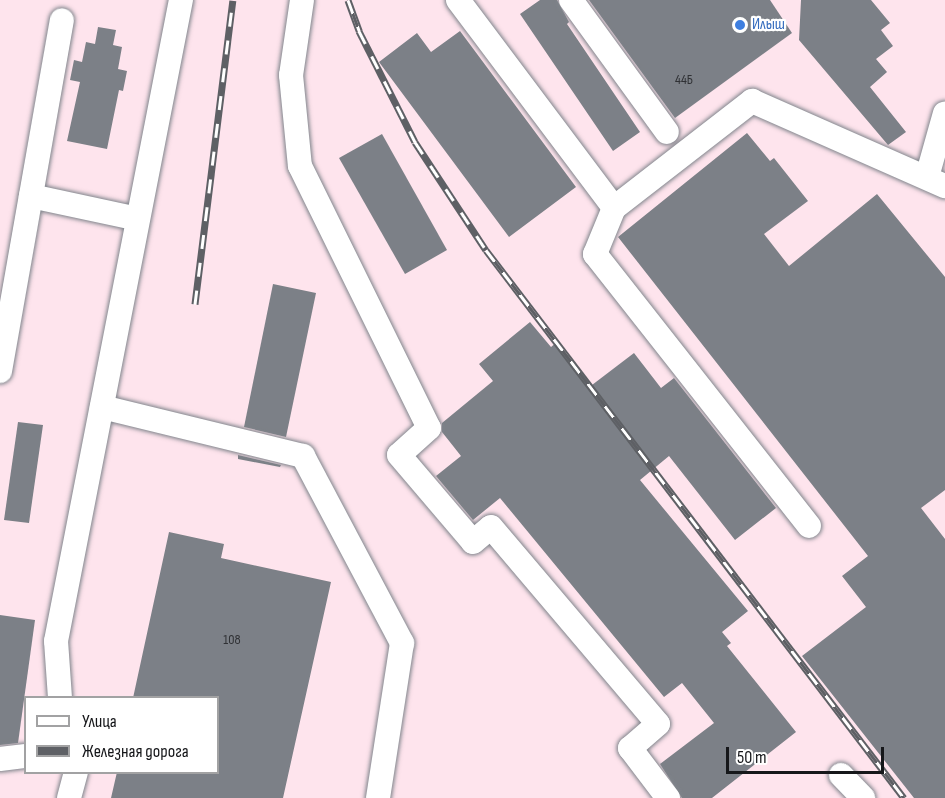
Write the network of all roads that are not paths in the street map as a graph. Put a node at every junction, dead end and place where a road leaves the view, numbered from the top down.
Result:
1 (181, 0) edge
2 (302, 0) edge
3 (458, 0) edge
4 (571, 0) edge
5 (62, 20) dead end
6 (945, 113) edge
7 (667, 132) dead end
8 (936, 182) edge
9 (31, 196) junction
10 (614, 208) junction
11 (138, 219) junction
12 (0, 370) edge
13 (102, 407) junction
14 (809, 526) dead end
15 (60, 696) edge
16 (24, 756) edge
17 (0, 759) edge
18 (75, 774) edge
19 (841, 775) dead end
20 (69, 798) edge
21 (378, 798) edge
22 (669, 798) edge
23 (863, 798) edge

1 - 11 street
2 - 22 street
3 - 10 street
4 - 7 street
5 - 9 street
6 - 8 street
8 - 10 street
9 - 11 street
9 - 12 street
10 - 14 street
11 - 13 street
13 - 15 street
13 - 21 street
16 - 17 street
18 - 20 street
19 - 23 street

